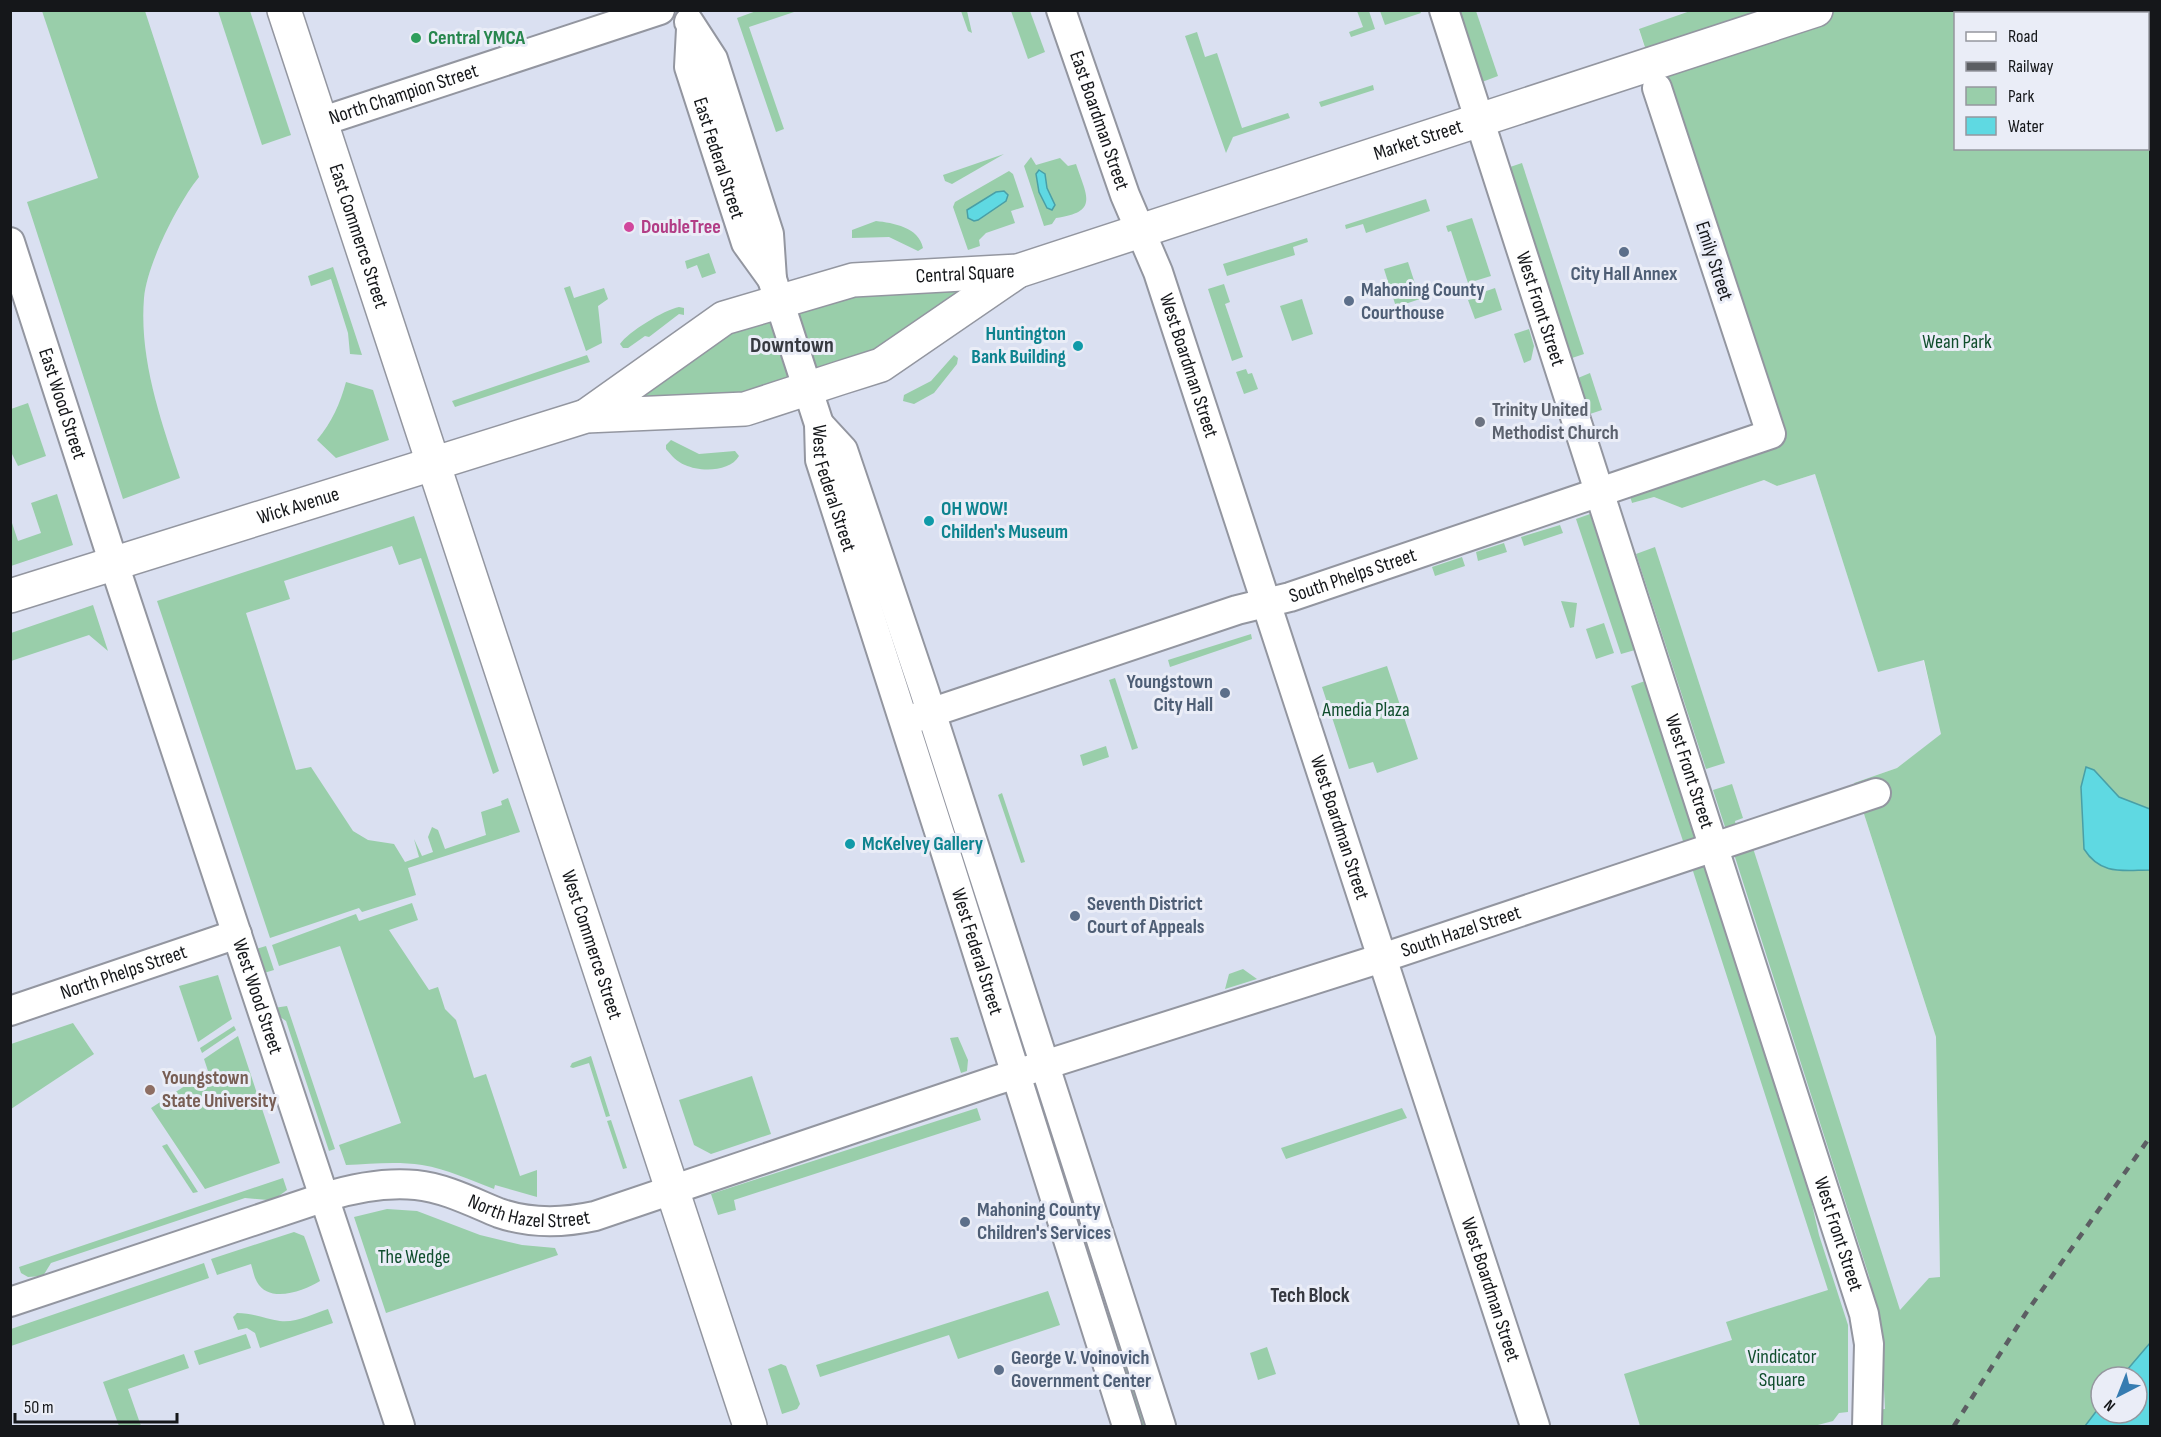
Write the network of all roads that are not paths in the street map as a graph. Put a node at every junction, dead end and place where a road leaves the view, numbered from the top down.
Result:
1 (284, 10) edge
2 (660, 10) edge
3 (1061, 10) edge
4 (1443, 10) edge
5 (1816, 10) edge
6 (688, 20) edge
7 (1658, 88) dead end
8 (1478, 120) junction
9 (320, 122) junction
10 (1140, 231) junction
11 (10, 242) edge
12 (1018, 271) junction
13 (775, 290) junction
14 (808, 388) junction
15 (586, 416) junction
16 (819, 424) joint
17 (1771, 434) joint
18 (433, 463) junction
19 (1598, 493) junction
20 (114, 564) junction
21 (10, 596) edge
22 (1267, 604) junction
23 (918, 717) junction
24 (1876, 793) dead end
25 (1713, 847) junction
26 (237, 934) junction
27 (1382, 958) junction
28 (10, 1011) edge
29 (1044, 1066) junction
30 (1014, 1075) junction
31 (672, 1188) junction
32 (325, 1197) junction
33 (10, 1302) edge
34 (400, 1426) edge
35 (750, 1426) edge
36 (1127, 1426) edge
37 (1161, 1426) edge
38 (1535, 1426) edge
39 (1867, 1426) edge

1 - 9 main road, East Commerce Street
2 - 9 street, North Champion Street
3 - 10 street, East Boardman Street
4 - 8 street, West Front Street
5 - 8 main road, Market Street
6 - 13 street, East Federal Street
7 - 17 street, Emily Street
8 - 10 main road, Market Street
8 - 19 street, West Front Street
9 - 18 main road, East Commerce Street
10 - 12 main road, Market Street
10 - 22 street, West Boardman Street
11 - 20 street, East Wood Street
12 - 13 main road, Central Square
12 - 14 main road, Central Square
13 - 14 street, East Federal Street
13 - 15 main road, Central Square
14 - 15 main road, Central Square
14 - 16 street, East Federal Street
15 - 18 main road, Wick Avenue
16 - 23 street, West Federal Street
17 - 19 street, South Phelps Street
18 - 20 main road, Wick Avenue
18 - 31 main road, West Commerce Street
19 - 22 street, South Phelps Street
19 - 25 street, West Front Street
20 - 21 main road, Wick Avenue
20 - 26 street, West Wood Street
22 - 23 street, South Phelps Street
22 - 27 street, West Boardman Street
23 - 29 street, West Federal Street
23 - 30 street, West Federal Street
24 - 25 street, South Hazel Street
25 - 27 street, South Hazel Street
25 - 39 street, West Front Street
26 - 28 street, North Phelps Street
26 - 32 street, West Wood Street
27 - 29 street, South Hazel Street
27 - 38 street, West Boardman Street
29 - 30 street, North Hazel Street
29 - 37 street, West Federal Street
30 - 31 street, North Hazel Street
30 - 36 street, West Federal Street
31 - 32 street, North Hazel Street
31 - 35 main road, West Commerce Street
32 - 33 street, North Hazel Street
32 - 34 street, West Wood Street

